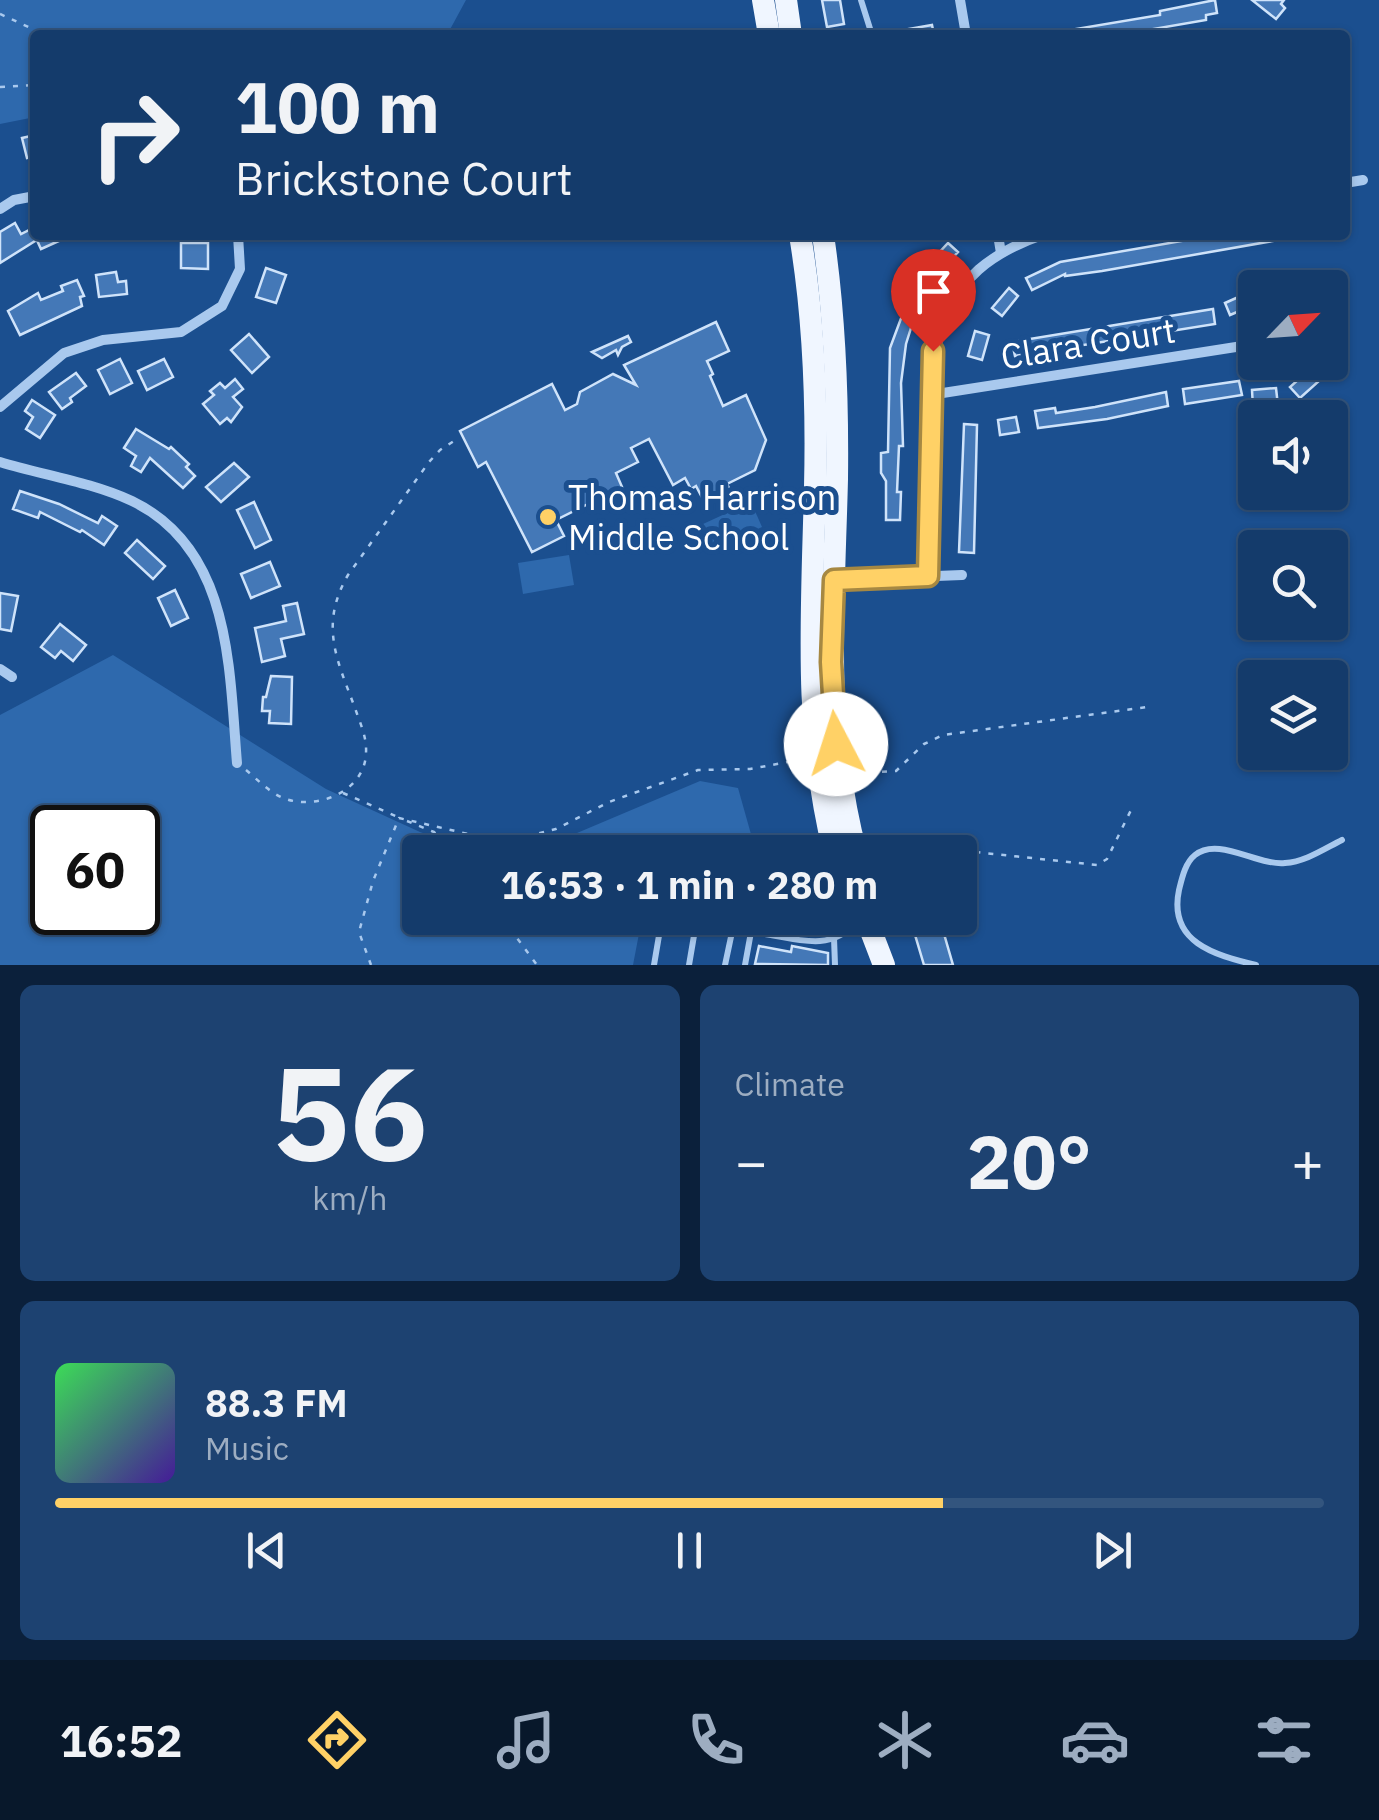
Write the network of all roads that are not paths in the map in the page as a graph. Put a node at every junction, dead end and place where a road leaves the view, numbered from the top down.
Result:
1 (764, 0) edge
2 (786, 0) edge
3 (861, 0) edge
4 (960, 0) edge
5 (768, 30) edge
6 (790, 30) edge
7 (870, 30) edge
8 (965, 30) edge
9 (1363, 180) dead end
10 (1350, 181) edge
11 (30, 197) edge
12 (0, 210) edge
13 (238, 240) edge
14 (800, 240) edge
15 (823, 240) edge
16 (999, 240) edge
17 (1027, 240) edge
18 (1001, 253) junction
19 (1238, 347) edge
20 (930, 395) junction
21 (0, 407) edge
22 (0, 462) edge
23 (962, 574) dead end
24 (928, 576) junction
25 (834, 580) junction
26 (0, 668) edge
27 (12, 677) dead end
28 (237, 763) road end
29 (843, 835) edge
30 (846, 835) edge
31 (1342, 840) dead end
32 (659, 935) edge
33 (694, 935) edge
34 (731, 935) edge
35 (751, 935) edge
36 (772, 935) edge
37 (840, 935) edge
38 (869, 935) edge
39 (779, 936) junction
40 (834, 938) junction
41 (776, 950) dead end
42 (654, 965) edge
43 (688, 965) edge
44 (724, 965) edge
45 (745, 965) edge
46 (836, 965) edge
47 (884, 965) edge
48 (1256, 965) edge

1 - 5 main road
2 - 6 main road
3 - 7 lane
4 - 8 street
9 - 10 street
11 - 12 street
13 - 21 street
14 - 29 main road
15 - 25 main road
16 - 18 street
17 - 18 street
18 - 20 street
19 - 20 street, Clara Court
20 - 24 street
22 - 28 street
23 - 24 street
24 - 25 street
25 - 30 main road
26 - 27 street
31 - 48 lane
32 - 42 lane
33 - 43 lane
34 - 44 lane
35 - 45 lane
36 - 39 lane
37 - 40 lane
38 - 47 main road
39 - 40 lane
39 - 41 lane
40 - 46 lane

